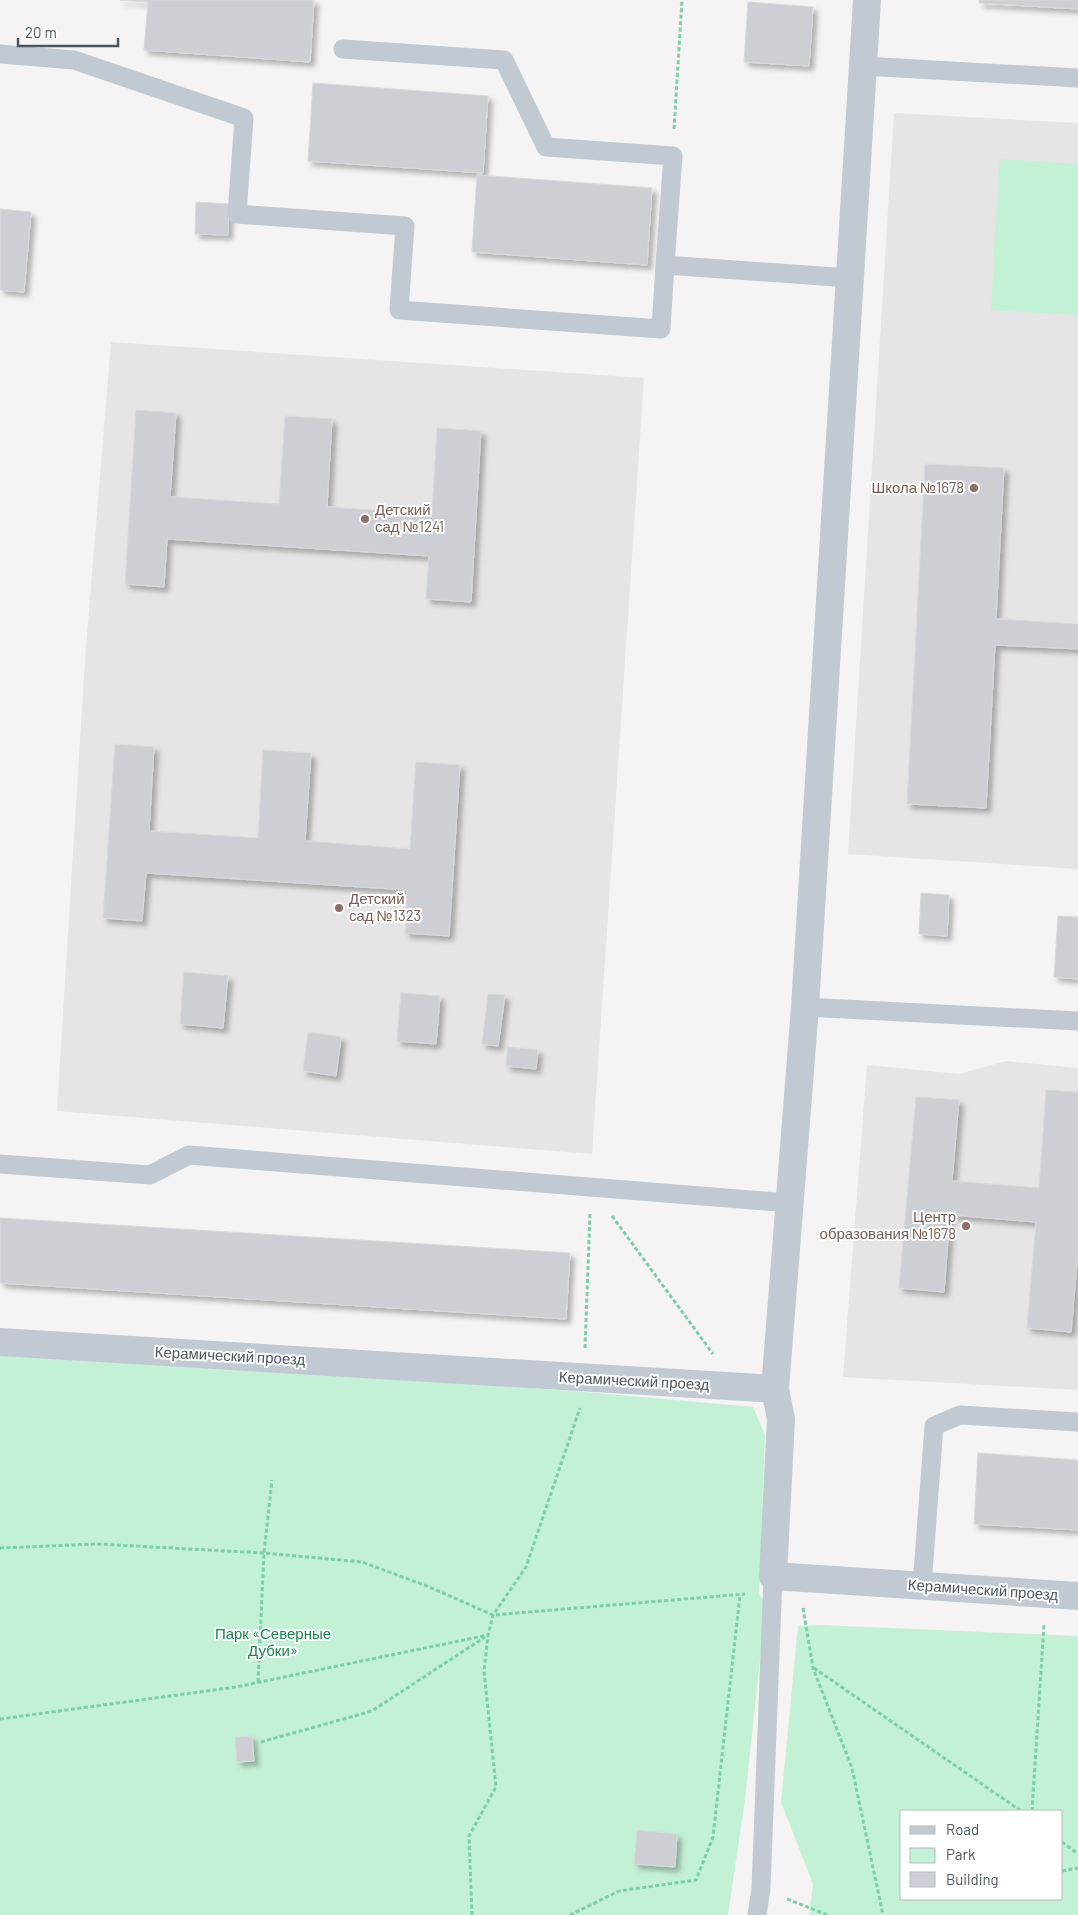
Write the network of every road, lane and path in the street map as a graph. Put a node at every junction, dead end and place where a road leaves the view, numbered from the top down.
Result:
1 (682, 0) edge
2 (866, 0) edge
3 (343, 49) dead end
4 (0, 54) edge
5 (863, 66) junction
6 (1078, 78) edge
7 (673, 156) junction
8 (665, 265) junction
9 (850, 278) junction
10 (805, 1007) junction
11 (1078, 1021) edge
12 (0, 1164) edge
13 (591, 1188) junction
14 (789, 1204) junction
15 (0, 1342) edge
16 (584, 1378) junction
17 (736, 1387) junction
18 (775, 1389) junction
19 (1078, 1422) edge
20 (272, 1480) dead end
21 (0, 1548) edge
22 (264, 1553) junction
23 (785, 1577) junction
24 (922, 1586) junction
25 (1046, 1594) junction
26 (740, 1595) junction
27 (1078, 1596) edge
28 (494, 1616) junction
29 (488, 1635) junction
30 (813, 1668) junction
31 (258, 1682) junction
32 (0, 1719) edge
33 (261, 1742) dead end
34 (1020, 1810) edge
35 (1032, 1810) edge
36 (1063, 1843) edge
37 (1078, 1854) edge
38 (1078, 1868) edge
39 (1063, 1871) edge
40 (761, 1889) junction
41 (472, 1915) edge
42 (570, 1915) edge
43 (757, 1915) edge
44 (828, 1915) edge
45 (883, 1915) edge

1 - 7 path
2 - 5 street
3 - 7 lane
4 - 8 lane
5 - 6 lane
5 - 9 street
7 - 8 lane
8 - 9 lane
9 - 10 street
10 - 11 lane
10 - 14 street
12 - 13 lane
13 - 14 lane
13 - 16 path
13 - 17 path
14 - 18 street
15 - 16 street, Керамический проезд
16 - 17 street, Керамический проезд
16 - 28 path
17 - 18 street, Керамический проезд
18 - 23 street
19 - 24 lane
20 - 22 path
21 - 22 path
22 - 28 path
22 - 31 path
23 - 24 street, Керамический проезд
23 - 26 path
23 - 30 path
23 - 40 lane
24 - 25 street, Керамический проезд
25 - 27 street, Керамический проезд
25 - 35 path
26 - 28 path
26 - 42 path
28 - 29 path
29 - 31 path
29 - 33 path
29 - 41 path
30 - 34 path
30 - 45 path
31 - 32 path
36 - 37 path
38 - 39 path
40 - 43 lane
40 - 44 path

